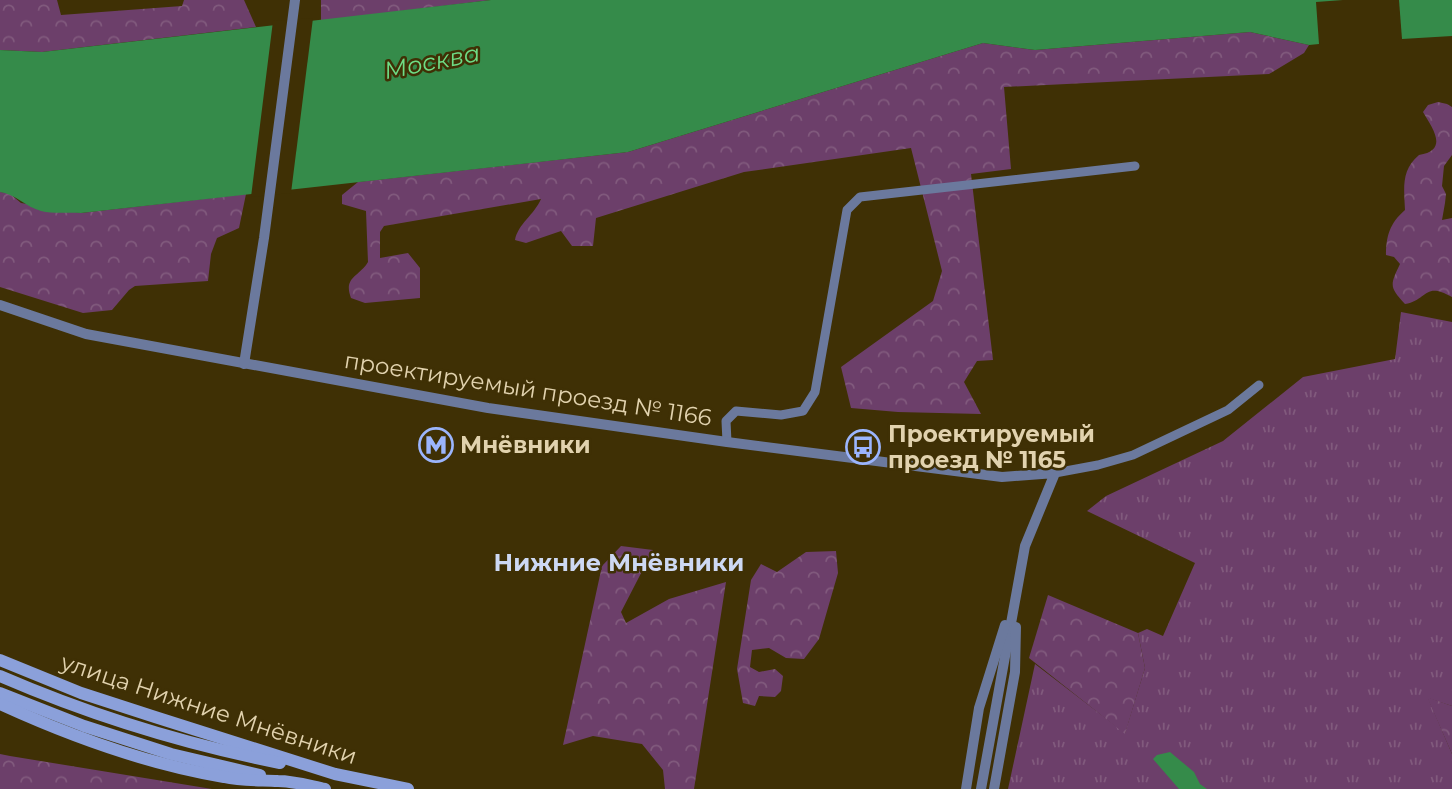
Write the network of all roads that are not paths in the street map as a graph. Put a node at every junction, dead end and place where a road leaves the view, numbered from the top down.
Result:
1 (295, 0) edge
2 (1135, 166) dead end
3 (0, 305) edge
4 (244, 364) junction
5 (1259, 385) dead end
6 (727, 442) junction
7 (1055, 474) junction
8 (1017, 589) junction
9 (0, 660) edge
10 (0, 676) edge
11 (0, 693) edge
12 (0, 704) edge
13 (335, 774) junction
14 (279, 780) junction
15 (326, 789) edge
16 (408, 789) edge
17 (966, 789) edge
18 (981, 789) edge
19 (994, 789) edge

1 - 4 street
2 - 6 street
3 - 4 street, проектируемый проезд № 1166
4 - 6 street, проектируемый проезд № 1166
5 - 7 street
6 - 7 street, проектируемый проезд № 1166
7 - 8 street
8 - 17 street
8 - 18 street
8 - 19 street
9 - 13 main road, улица Нижние Мнёвники
10 - 13 main road
11 - 14 main road
12 - 14 main road, улица Нижние Мнёвники
13 - 16 main road, улица Нижние Мнёвники
14 - 15 main road, улица Нижние Мнёвники

